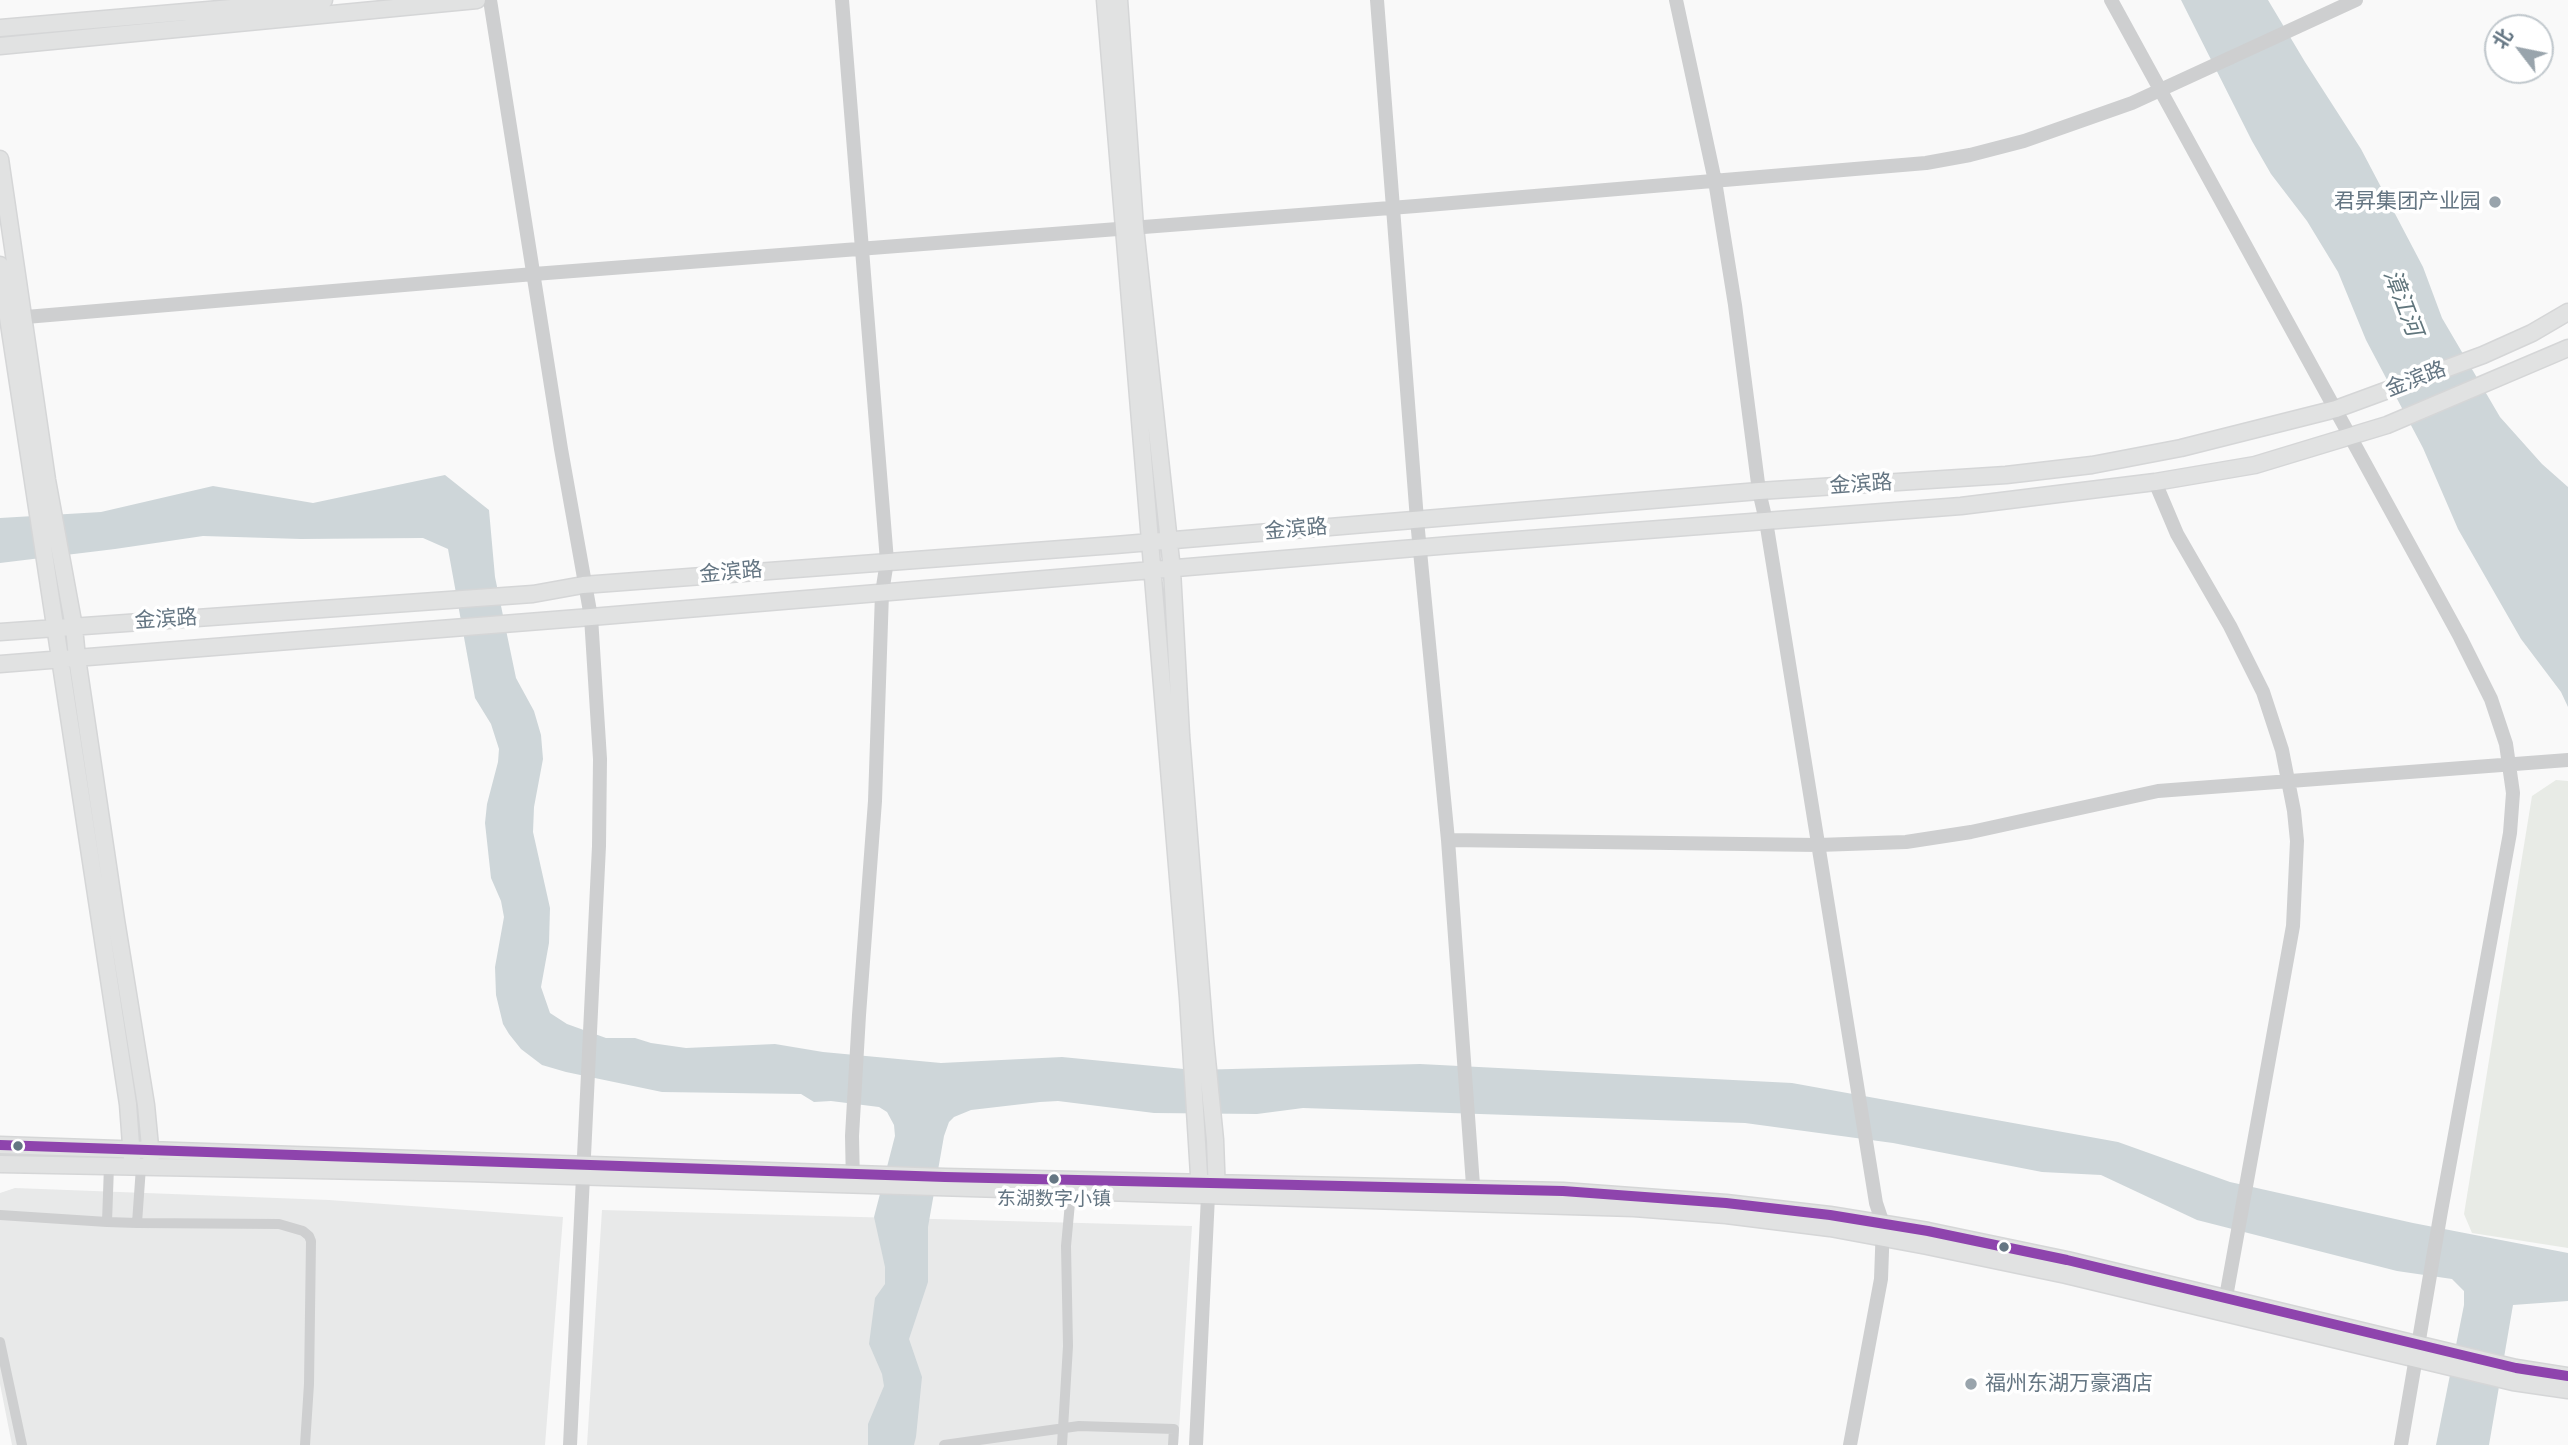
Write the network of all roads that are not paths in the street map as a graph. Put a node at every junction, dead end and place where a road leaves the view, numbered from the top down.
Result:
1 (324, 0) edge
2 (477, 0) edge
3 (491, 0) edge
4 (842, 0) edge
5 (1105, 0) edge
6 (1119, 0) edge
7 (1377, 0) edge
8 (1676, 0) edge
9 (2111, 0) edge
10 (2356, 0) edge
11 (0, 28) edge
12 (0, 46) edge
13 (2159, 91) junction
14 (0, 159) edge
15 (1715, 181) junction
16 (1392, 208) junction
17 (1129, 227) junction
18 (863, 249) junction
19 (0, 265) edge
20 (534, 274) junction
21 (2568, 312) edge
22 (16, 318) junction
23 (2567, 350) edge
24 (2336, 409) junction
25 (2349, 436) junction
26 (40, 481) junction
27 (2155, 482) junction
28 (1824, 487) junction
29 (1759, 491) junction
30 (1691, 496) junction
31 (1827, 516) junction
32 (1417, 520) junction
33 (1766, 521) junction
34 (1695, 526) junction
35 (1169, 540) junction
36 (1150, 542) junction
37 (1420, 548) junction
38 (887, 561) junction
39 (1171, 570) junction
40 (1153, 571) junction
41 (583, 585) junction
42 (881, 593) junction
43 (591, 617) junction
44 (74, 627) junction
45 (55, 628) junction
46 (0, 632) edge
47 (77, 658) junction
48 (59, 659) junction
49 (0, 664) edge
50 (2568, 760) edge
51 (2510, 763) junction
52 (2289, 780) junction
53 (1448, 840) junction
54 (1818, 845) junction
55 (1198, 1039) junction
56 (0, 1145) edge
57 (132, 1149) junction
58 (151, 1149) junction
59 (0, 1164) edge
60 (109, 1166) junction
61 (142, 1167) junction
62 (582, 1171) junction
63 (861, 1180) junction
64 (945, 1183) junction
65 (1208, 1191) junction
66 (1071, 1192) junction
67 (1474, 1196) junction
68 (0, 1215) edge
69 (107, 1222) junction
70 (137, 1223) junction
71 (1883, 1231) junction
72 (2224, 1305) junction
73 (0, 1342) edge
74 (2418, 1351) junction
75 (2514, 1375) junction
76 (2568, 1376) edge
77 (2568, 1390) edge
78 (1063, 1428) junction
79 (22, 1445) edge
80 (305, 1445) edge
81 (570, 1445) edge
82 (944, 1445) edge
83 (1062, 1445) edge
84 (1173, 1445) edge
85 (1196, 1445) edge
86 (1850, 1445) edge
87 (2401, 1445) edge

1 - 11 main road
2 - 12 main road
3 - 20 street
4 - 18 street
5 - 17 main road
6 - 17 main road
7 - 16 street
8 - 15 street
9 - 13 street
10 - 13 street
13 - 15 street
13 - 24 street
14 - 22 main road
15 - 16 street
15 - 29 street
16 - 17 street
16 - 32 street
17 - 18 street
17 - 35 main road
17 - 36 main road
18 - 20 street
18 - 38 street
19 - 22 main road
20 - 22 street
20 - 41 street
21 - 24 main road, 金滨路
22 - 26 main road
23 - 25 main road, 金滨路
24 - 25 street
24 - 28 main road, 金滨路
25 - 27 main road, 金滨路
25 - 51 street
26 - 44 main road
26 - 45 main road
27 - 31 main road, 金滨路
27 - 52 street
28 - 29 main road, 金滨路
28 - 31 main road
29 - 30 main road, 金滨路
29 - 33 street
30 - 32 main road, 金滨路
30 - 34 main road
31 - 33 main road, 金滨路
32 - 35 main road, 金滨路
32 - 37 street
33 - 34 main road, 金滨路
33 - 54 street
34 - 37 main road, 金滨路
35 - 36 main road, 金滨路
35 - 39 main road
36 - 38 main road, 金滨路
36 - 40 main road
37 - 39 main road, 金滨路
37 - 53 street
38 - 41 main road, 金滨路
38 - 42 street
39 - 40 main road, 金滨路
39 - 55 main road
40 - 42 main road, 金滨路
40 - 55 main road
41 - 43 street
41 - 44 main road, 金滨路
42 - 43 main road, 金滨路
42 - 63 street
43 - 47 main road, 金滨路
43 - 62 street
44 - 45 main road, 金滨路
44 - 47 main road
45 - 46 main road, 金滨路
45 - 48 main road
47 - 48 main road, 金滨路
47 - 58 main road
48 - 49 main road, 金滨路
48 - 57 main road
50 - 51 street
51 - 52 street
51 - 74 street
52 - 54 street
52 - 72 street
53 - 54 street
53 - 67 street
54 - 71 street
55 - 65 main road
55 - 65 main road
56 - 57 main road
57 - 58 main road
57 - 61 main road
58 - 61 main road
58 - 62 main road
59 - 60 main road
60 - 61 main road
60 - 69 street
61 - 62 main road
61 - 70 street
62 - 63 main road
62 - 81 street
63 - 64 main road
64 - 65 main road
64 - 66 main road
65 - 66 main road
65 - 67 main road
65 - 85 street
66 - 78 street
67 - 71 main road
68 - 69 street
69 - 70 street
70 - 80 street
71 - 72 main road
71 - 86 street
72 - 74 main road
73 - 79 street
74 - 75 main road
74 - 87 street
75 - 76 main road
75 - 77 main road
78 - 82 street
78 - 83 street
78 - 84 street

